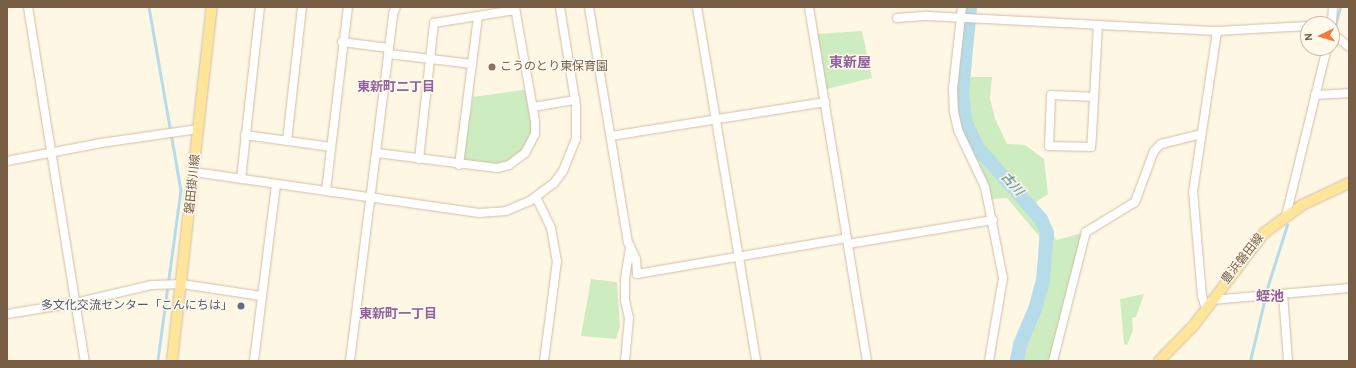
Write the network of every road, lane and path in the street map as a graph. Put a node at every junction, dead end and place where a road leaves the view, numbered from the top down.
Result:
1 (28, 7) edge
2 (212, 7) edge
3 (260, 7) edge
4 (302, 7) edge
5 (348, 7) edge
6 (396, 7) edge
7 (560, 7) edge
8 (589, 7) edge
9 (697, 7) edge
10 (809, 7) edge
11 (962, 7) edge
12 (515, 9) edge
13 (478, 16) junction
14 (961, 17) junction
15 (898, 18) dead end
16 (1098, 25) junction
17 (1300, 26) edge
18 (1217, 31) junction
19 (1340, 40) edge
20 (342, 42) junction
21 (1349, 47) edge
22 (389, 51) junction
23 (1325, 56) edge
24 (430, 59) junction
25 (472, 64) junction
26 (1349, 93) edge
27 (1315, 96) junction
28 (1094, 97) junction
29 (575, 100) junction
30 (825, 102) junction
31 (532, 107) junction
32 (715, 119) junction
33 (198, 129) junction
34 (1201, 134) junction
35 (245, 135) junction
36 (611, 136) junction
37 (287, 141) junction
38 (331, 147) junction
39 (52, 153) junction
40 (377, 153) junction
41 (419, 159) junction
42 (7, 161) edge
43 (460, 165) junction
44 (194, 172) junction
45 (240, 179) junction
46 (1349, 183) edge
47 (276, 184) junction
48 (326, 191) junction
49 (372, 198) junction
50 (536, 198) junction
51 (1286, 216) junction
52 (994, 220) junction
53 (848, 241) junction
54 (630, 246) junction
55 (738, 257) junction
56 (182, 284) junction
57 (1349, 288) edge
58 (1283, 294) junction
59 (261, 296) junction
60 (74, 303) junction
61 (1209, 304) junction
62 (7, 314) edge
63 (85, 361) edge
64 (172, 361) edge
65 (254, 361) edge
66 (350, 361) edge
67 (544, 361) edge
68 (625, 361) edge
69 (756, 361) edge
70 (867, 361) edge
71 (988, 361) edge
72 (1053, 361) edge
73 (1159, 361) edge
74 (1288, 361) edge

1 - 39 street
2 - 33 main road, 磐田掛川線
3 - 35 street
4 - 37 street
5 - 20 street
6 - 22 street
7 - 29 street
8 - 36 street
9 - 32 street
10 - 30 street
11 - 14 street
12 - 13 street
12 - 31 street
13 - 24 street
13 - 25 street
14 - 15 street
14 - 16 street
14 - 52 street
16 - 18 street
16 - 28 street
17 - 18 street
18 - 34 street
19 - 21 street
20 - 22 street
20 - 38 street
22 - 24 street
22 - 40 street
23 - 27 street
24 - 25 street
24 - 41 street
25 - 43 street
26 - 27 street
27 - 51 street
28 - 28 street
29 - 31 street
29 - 50 street
30 - 32 street
30 - 53 street
31 - 43 street
32 - 36 street
32 - 55 street
33 - 39 street
33 - 44 main road, 磐田掛川線
34 - 61 street
34 - 72 street
35 - 37 street
35 - 45 street
36 - 54 street
37 - 38 street
38 - 48 street
39 - 42 street
39 - 60 street
40 - 41 street
40 - 49 street
41 - 43 street
44 - 45 street
44 - 56 main road, 磐田掛川線
45 - 47 street
46 - 51 main road, 豊浜磐田線
47 - 48 street
47 - 59 street
48 - 49 street
49 - 50 street
49 - 66 street
50 - 67 street
51 - 61 main road, 豊浜磐田線
52 - 53 street
52 - 71 street
53 - 55 street
53 - 70 street
54 - 55 street
54 - 68 street
55 - 69 street
56 - 59 street
56 - 60 street
56 - 64 main road, 磐田掛川線
57 - 58 street
58 - 61 street
58 - 74 street
59 - 65 street
60 - 62 street
60 - 63 street
61 - 73 main road, 豊浜磐田線

